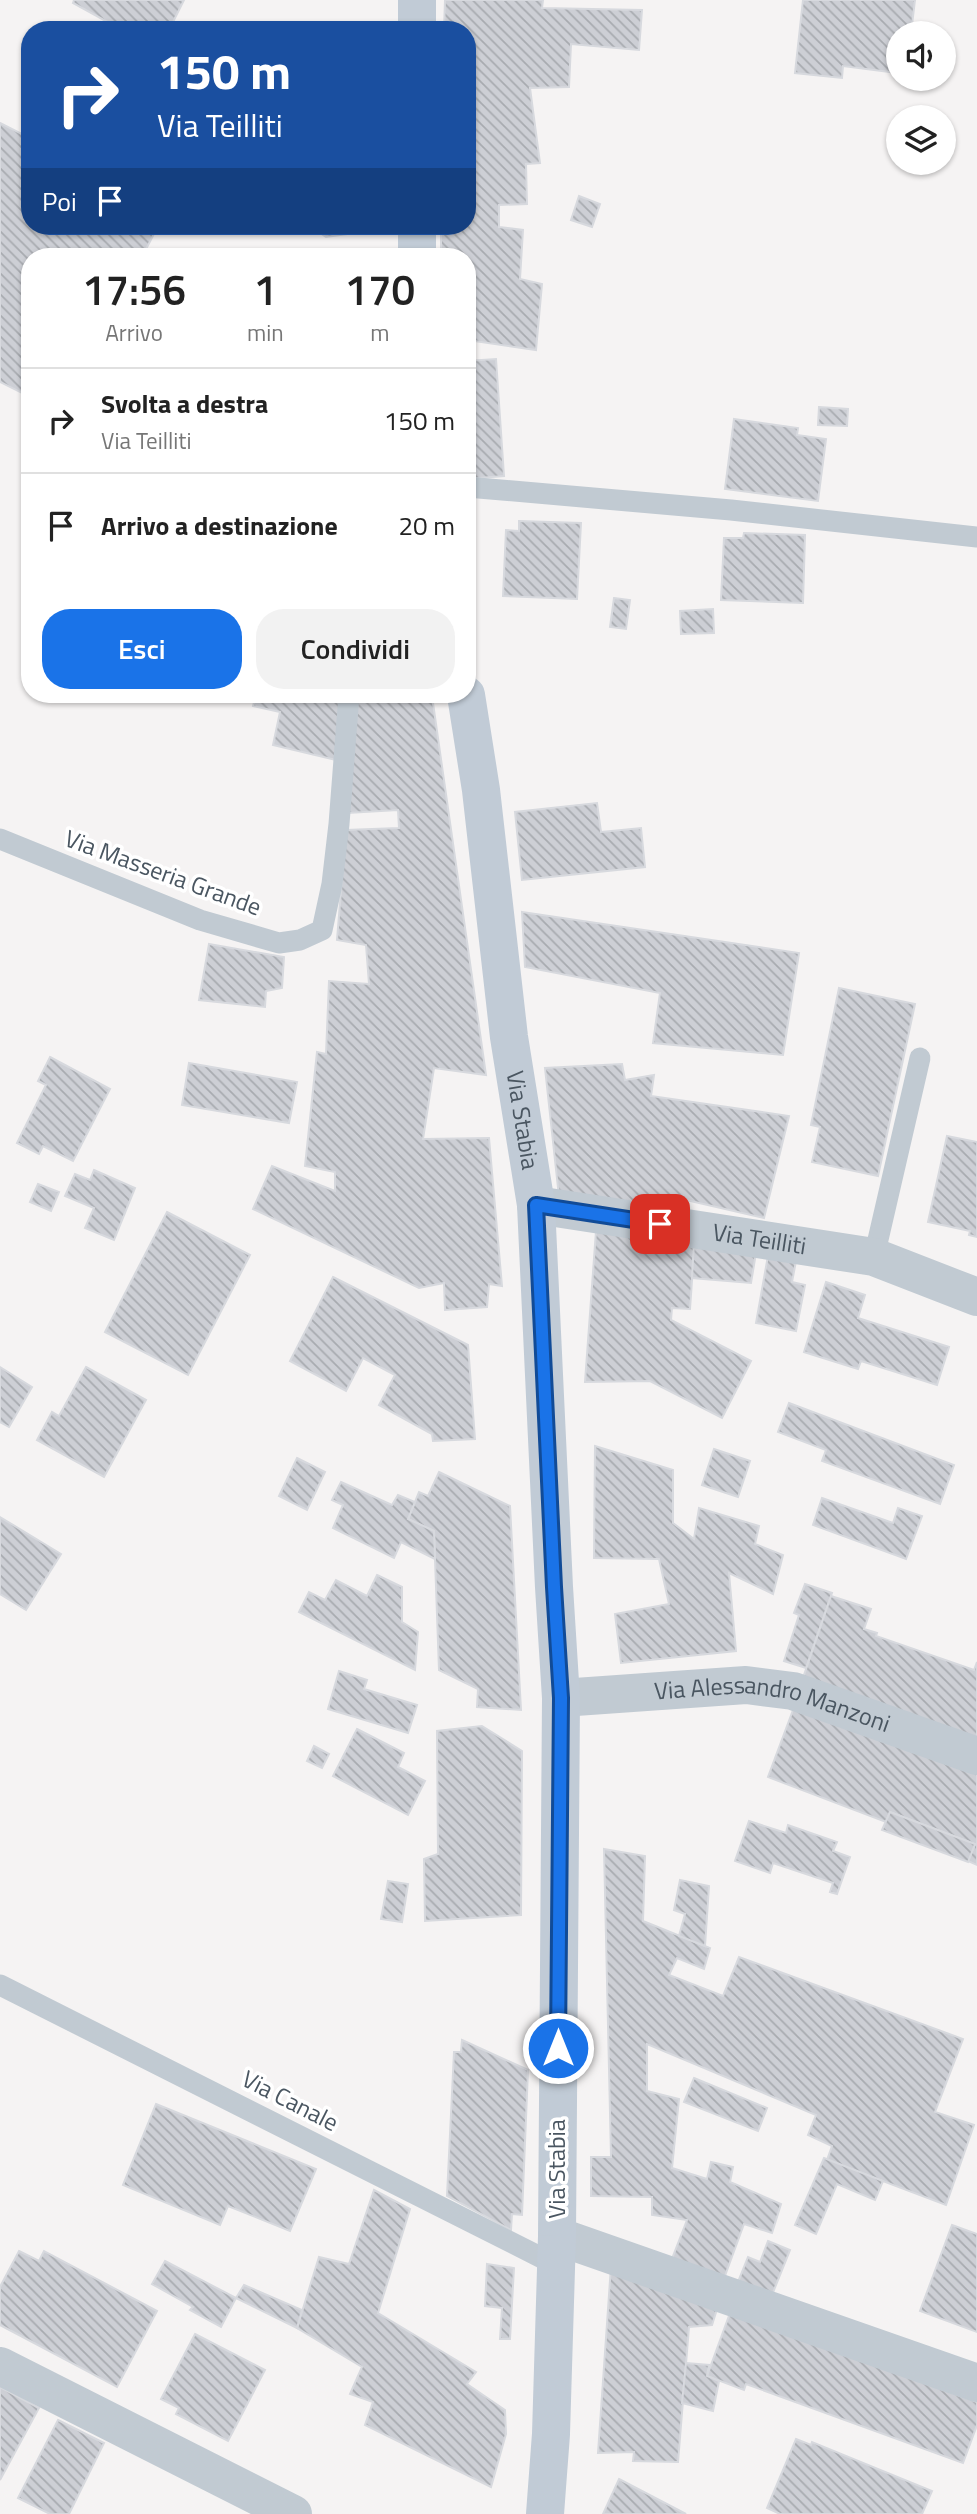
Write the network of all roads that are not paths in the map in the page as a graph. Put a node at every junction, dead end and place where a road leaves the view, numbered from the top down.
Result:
1 (417, 0) edge
2 (417, 21) edge
3 (476, 488) edge
4 (977, 537) edge
5 (348, 703) edge
6 (467, 703) edge
7 (0, 839) edge
8 (920, 1058) dead end
9 (536, 1205) junction
10 (874, 1257) junction
11 (977, 1297) edge
12 (561, 1698) junction
13 (977, 1756) edge
14 (0, 1985) edge
15 (556, 2250) junction
16 (0, 2366) edge
17 (977, 2383) edge
18 (293, 2514) edge
19 (545, 2514) edge

1 - 2 main road
3 - 4 lane
5 - 7 lane, Via Masseria Grande
6 - 9 main road, Via Stabia
8 - 10 lane
9 - 10 street, Via Teilliti
9 - 12 main road, Via Stabia
10 - 11 street, Via Teilliti
12 - 13 street, Via Alessandro Manzoni
12 - 15 main road, Via Stabia
14 - 15 lane, Via Canale
15 - 17 street
15 - 19 main road, Via Stabia
16 - 18 street

